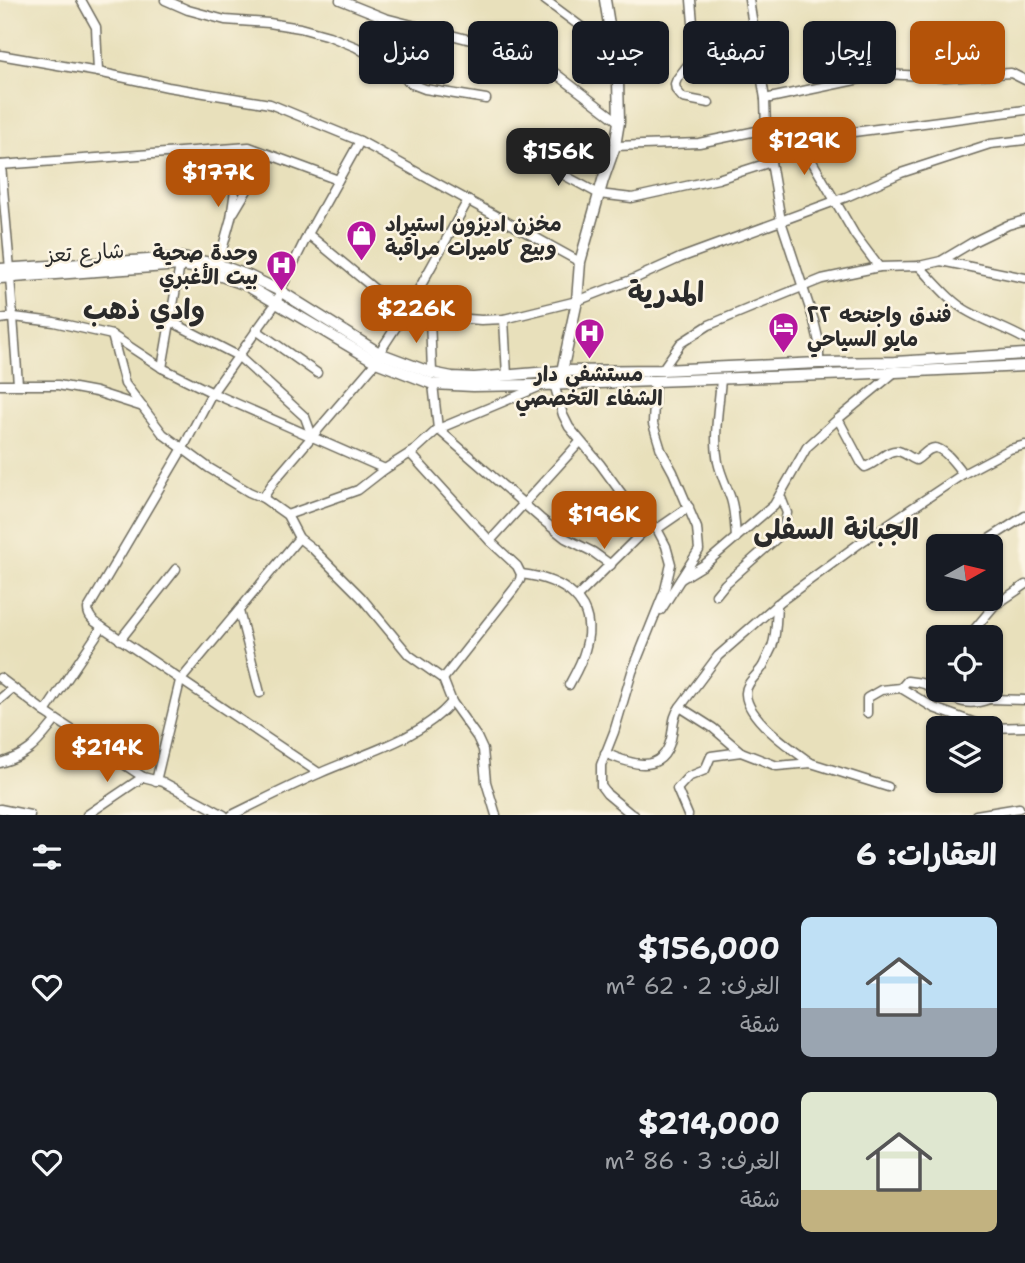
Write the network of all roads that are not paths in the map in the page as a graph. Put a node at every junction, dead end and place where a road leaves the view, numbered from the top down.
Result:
1 (81, 0) edge
2 (165, 0) edge
3 (340, 0) edge
4 (545, 0) edge
5 (605, 0) edge
6 (691, 0) edge
7 (749, 0) edge
8 (573, 21) edge
9 (609, 21) edge
10 (0, 55) edge
11 (98, 72) junction
12 (1025, 80) edge
13 (618, 84) edge
14 (486, 99) dead end
15 (765, 99) junction
16 (709, 103) dead end
17 (1025, 110) edge
18 (619, 122) junction
19 (766, 129) junction
20 (799, 139) junction
21 (768, 140) junction
22 (1025, 140) edge
23 (360, 141) junction
24 (615, 146) junction
25 (241, 148) junction
26 (538, 149) dead end
27 (268, 155) junction
28 (771, 162) junction
29 (1, 165) edge
30 (338, 180) junction
31 (599, 194) junction
32 (834, 200) junction
33 (467, 202) junction
34 (231, 218) junction
35 (1025, 220) edge
36 (781, 221) junction
37 (308, 234) junction
38 (941, 261) junction
39 (580, 262) junction
40 (180, 265) junction
41 (919, 266) junction
42 (879, 267) junction
43 (217, 269) junction
44 (5, 273) edge
45 (1025, 278) edge
46 (803, 286) junction
47 (278, 296) junction
48 (577, 301) junction
49 (410, 307) junction
50 (430, 316) junction
51 (13, 317) junction
52 (0, 319) edge
53 (504, 319) junction
54 (170, 321) junction
55 (256, 330) junction
56 (111, 335) junction
57 (1025, 339) edge
58 (1025, 355) edge
59 (238, 356) junction
60 (378, 357) junction
61 (819, 363) junction
62 (1025, 366) edge
63 (895, 367) junction
64 (162, 368) junction
65 (662, 370) junction
66 (561, 371) junction
67 (317, 373) dead end
68 (507, 376) junction
69 (433, 379) junction
70 (720, 379) junction
71 (655, 381) junction
72 (18, 384) junction
73 (557, 384) junction
74 (542, 385) junction
75 (0, 386) edge
76 (212, 393) junction
77 (143, 407) junction
78 (838, 419) junction
79 (438, 429) junction
80 (312, 436) junction
81 (580, 442) junction
82 (1025, 444) edge
83 (183, 448) junction
84 (410, 453) junction
85 (385, 469) junction
86 (963, 474) junction
87 (780, 495) junction
88 (263, 498) junction
89 (523, 503) junction
90 (689, 507) junction
91 (287, 515) junction
92 (1025, 516) edge
93 (654, 527) junction
94 (997, 534) edge
95 (299, 538) junction
96 (736, 538) junction
97 (489, 541) junction
98 (611, 565) junction
99 (176, 569) dead end
100 (521, 574) junction
101 (681, 579) junction
102 (1025, 584) edge
103 (716, 595) dead end
104 (577, 597) junction
105 (777, 604) junction
106 (239, 611) junction
107 (653, 623) junction
108 (978, 625) edge
109 (102, 627) junction
110 (120, 640) junction
111 (0, 678) edge
112 (443, 679) junction
113 (180, 681) junction
114 (569, 685) dead end
115 (926, 685) edge
116 (13, 688) junction
117 (901, 688) junction
118 (260, 692) dead end
119 (0, 699) edge
120 (1003, 699) edge
121 (1025, 700) edge
122 (452, 702) junction
123 (680, 707) junction
124 (45, 712) junction
125 (867, 713) dead end
126 (956, 716) edge
127 (56, 720) junction
128 (1025, 727) edge
129 (1003, 729) edge
130 (741, 752) junction
131 (605, 753) junction
132 (0, 763) edge
133 (811, 763) junction
134 (319, 773) junction
135 (143, 777) junction
136 (156, 781) junction
137 (888, 788) dead end
138 (0, 809) edge
139 (1018, 810) edge
140 (30, 815) edge
141 (87, 815) edge
142 (224, 815) edge
143 (232, 815) edge
144 (496, 815) edge
145 (634, 815) edge
146 (678, 815) edge
147 (687, 815) edge
148 (976, 815) edge

1 - 11 street
2 - 14 street
3 - 18 street
4 - 8 street
5 - 9 main road
6 - 16 street
7 - 15 street
10 - 11 street
11 - 23 street
12 - 15 street
13 - 18 main road
15 - 19 street
17 - 20 street
18 - 24 main road
19 - 21 street
19 - 24 street
20 - 21 street
20 - 32 street
21 - 28 street
22 - 32 street
23 - 30 street
23 - 33 street
24 - 31 main road
25 - 27 street
25 - 29 street
25 - 34 street
26 - 31 street
27 - 30 street
27 - 34 street
28 - 31 street
28 - 36 street
29 - 44 street
30 - 37 street
31 - 39 main road
32 - 36 street
32 - 42 street
33 - 39 street
33 - 49 street
34 - 43 street
35 - 38 street
36 - 46 street
36 - 48 street
37 - 47 street
37 - 49 street
38 - 41 street
38 - 45 street
39 - 48 main road
40 - 43 main road, شارع تعز
40 - 44 main road, شارع تعز
40 - 54 street
41 - 42 street
41 - 57 street
42 - 46 street
43 - 44 main road, شارع تعز
43 - 47 main road, شارع تعز
44 - 51 street
46 - 61 street
46 - 65 street
47 - 55 street
47 - 60 main road, شارع تعز
48 - 53 street
48 - 66 main road
49 - 50 street
49 - 60 street
50 - 53 street
50 - 69 street
51 - 52 street
51 - 56 street
51 - 72 street
53 - 68 street
54 - 59 street
54 - 64 street
55 - 59 street
55 - 67 street
56 - 64 street
56 - 77 street
58 - 63 main road, شارع تعز
59 - 76 street
59 - 80 street
60 - 69 main road, شارع تعز
60 - 80 street
61 - 63 main road, شارع تعز
61 - 65 main road, شارع تعز
62 - 63 main road, شارع تعز
63 - 70 main road, شارع تعز
63 - 78 street
64 - 76 street
65 - 66 main road, شارع تعز
66 - 68 main road, شارع تعز
66 - 73 main road
68 - 69 main road, شارع تعز
69 - 74 main road, شارع تعز
69 - 79 street
70 - 71 main road, شارع تعز
70 - 96 street
71 - 73 main road, شارع تعز
71 - 90 street
72 - 75 street
72 - 77 street
73 - 74 main road, شارع تعز
73 - 81 street
74 - 79 street
76 - 80 street
76 - 83 street
77 - 83 street
78 - 86 street
78 - 87 street
79 - 84 street
79 - 89 street
80 - 85 street
80 - 88 street
81 - 89 street
81 - 93 street
82 - 86 street
83 - 88 street
83 - 109 street
84 - 85 street
84 - 97 street
85 - 91 street
86 - 105 street
87 - 96 street
87 - 103 street
88 - 91 street
89 - 97 street
89 - 98 street
90 - 93 street
90 - 101 street
91 - 95 street
92 - 94 street
93 - 98 street
93 - 107 street
95 - 106 street
95 - 112 street
96 - 101 street
97 - 100 street
98 - 104 street
99 - 110 street
100 - 104 street
100 - 112 street
101 - 107 street
102 - 108 street
104 - 114 street
105 - 123 street
105 - 133 street
106 - 113 street
106 - 118 street
107 - 131 street
109 - 110 street
109 - 124 street
110 - 113 street
111 - 116 street
112 - 122 street
113 - 134 street
113 - 136 street
115 - 117 street
116 - 119 street
116 - 124 street
117 - 125 street
117 - 126 street
120 - 121 street
122 - 134 street
122 - 144 street
123 - 130 street
123 - 131 street
124 - 127 street
127 - 132 street
127 - 135 street
128 - 129 street
130 - 133 street
130 - 147 street
131 - 145 street
133 - 137 street
134 - 143 street
135 - 136 street
135 - 141 street
136 - 142 street
138 - 140 street
139 - 148 street
146 - 147 street

